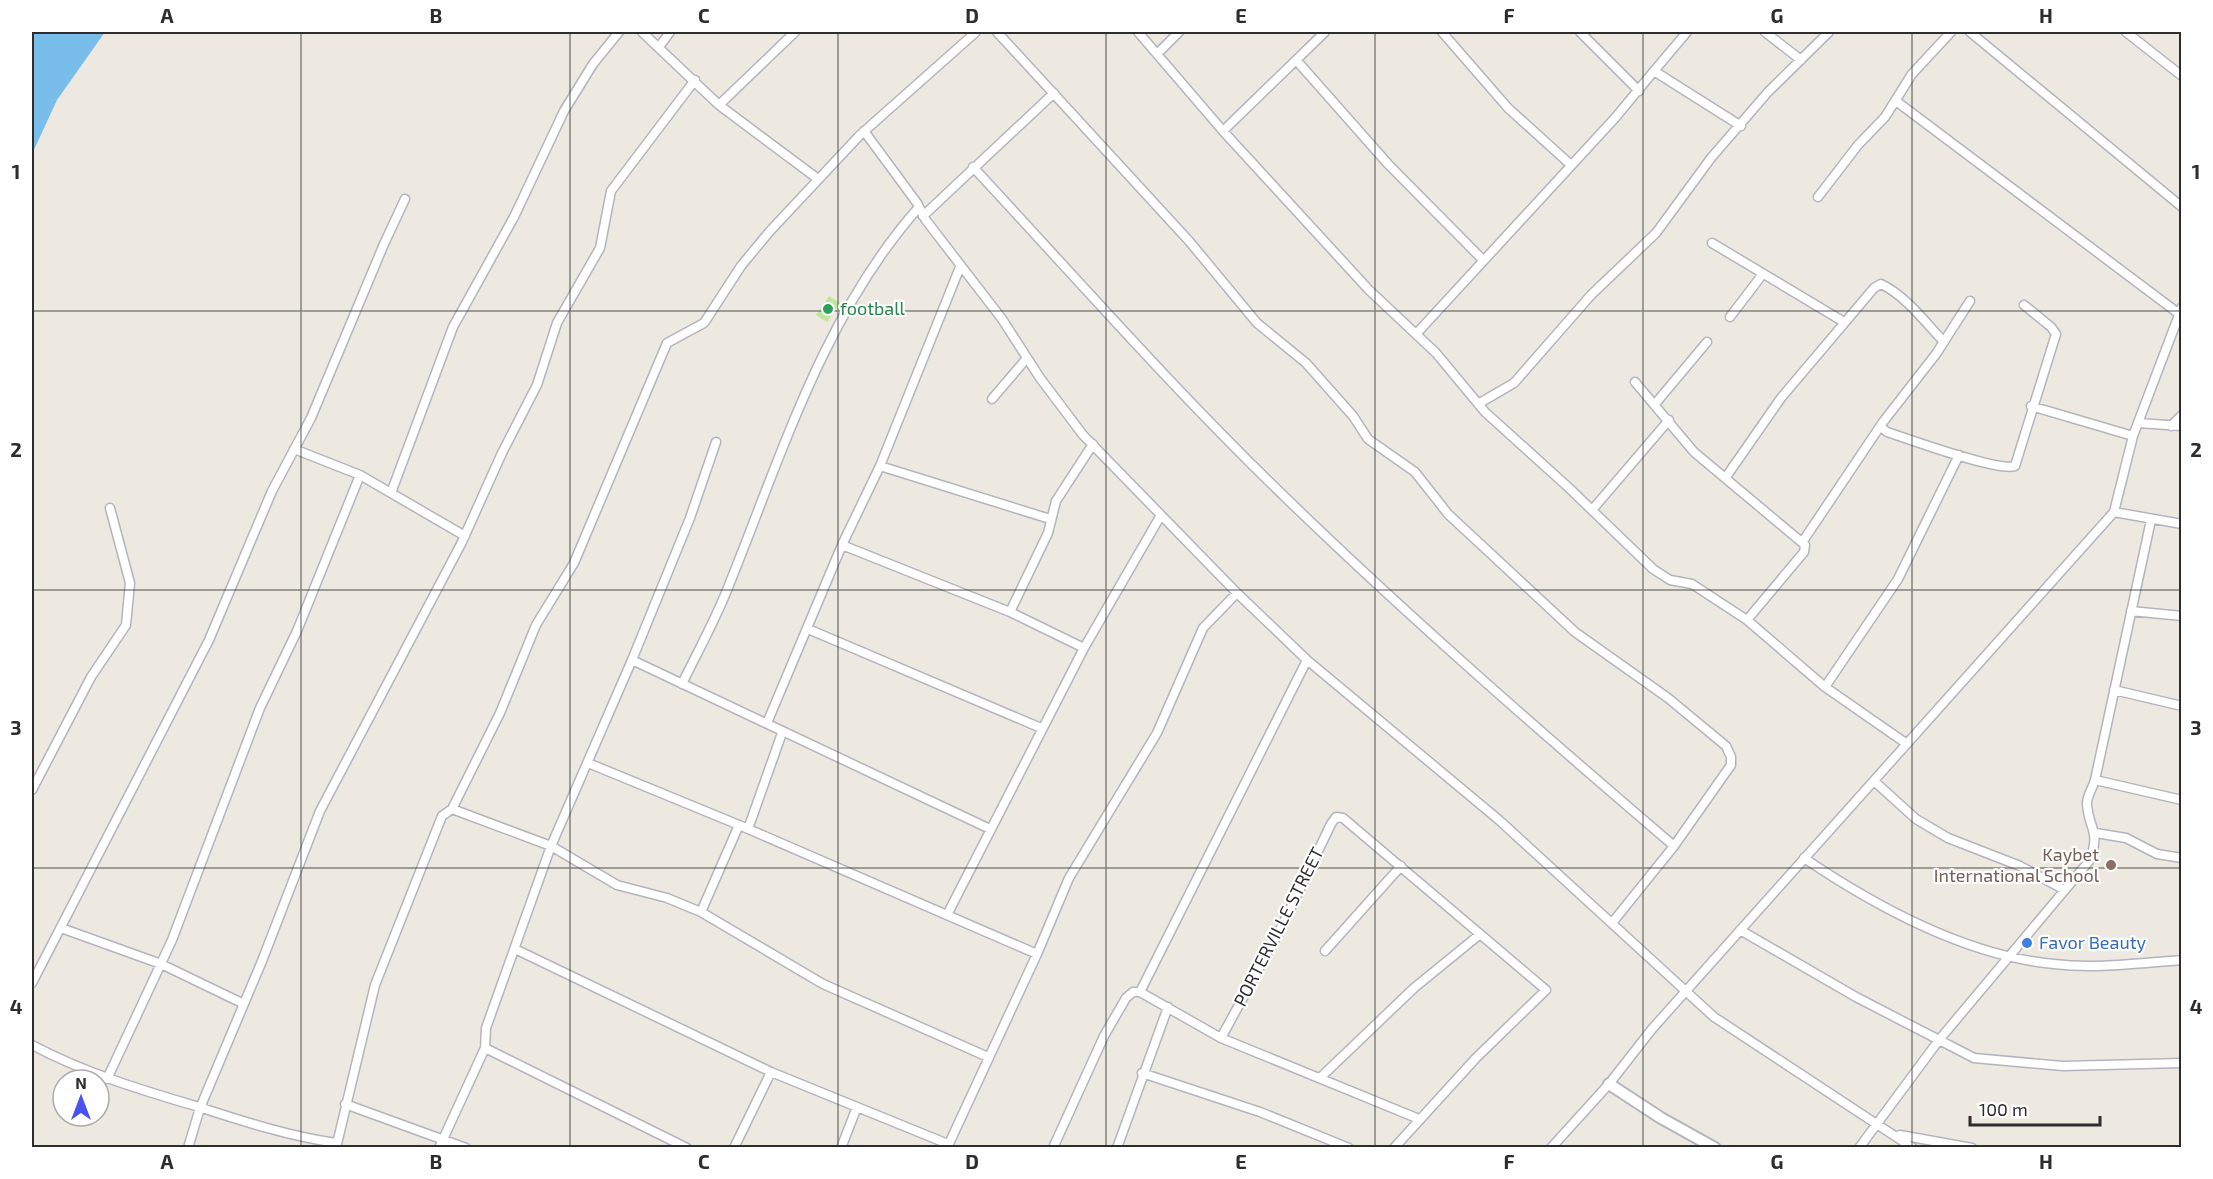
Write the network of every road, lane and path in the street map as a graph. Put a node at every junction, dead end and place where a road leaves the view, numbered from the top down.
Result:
1 (619, 32) edge
2 (642, 32) edge
3 (670, 32) edge
4 (795, 32) edge
5 (976, 32) edge
6 (997, 32) edge
7 (1138, 32) edge
8 (1179, 32) edge
9 (1324, 32) edge
10 (1442, 32) edge
11 (1580, 32) edge
12 (1687, 32) edge
13 (1765, 32) edge
14 (1829, 32) edge
15 (1951, 32) edge
16 (1970, 32) edge
17 (2126, 32) edge
18 (659, 47) junction
19 (1156, 54) junction
20 (1801, 60) junction
21 (1297, 61) junction
22 (1654, 71) junction
23 (2181, 76) edge
24 (695, 80) junction
25 (1639, 91) junction
26 (1054, 93) junction
27 (1896, 100) junction
28 (719, 105) junction
29 (1741, 126) junction
30 (864, 131) junction
31 (1223, 131) junction
32 (1571, 165) junction
33 (974, 167) junction
34 (818, 179) junction
35 (1818, 197) dead end
36 (405, 200) dead end
37 (2181, 207) edge
38 (921, 212) junction
39 (1712, 243) dead end
40 (1483, 260) junction
41 (960, 267) junction
42 (1762, 275) junction
43 (1970, 301) dead end
44 (2024, 305) dead end
45 (2180, 310) edge
46 (1730, 317) dead end
47 (1844, 322) junction
48 (1417, 333) junction
49 (1707, 342) dead end
50 (1944, 342) junction
51 (1027, 358) junction
52 (1635, 382) dead end
53 (992, 399) dead end
54 (1478, 404) junction
55 (1655, 404) junction
56 (2031, 406) junction
57 (2181, 415) edge
58 (1669, 420) junction
59 (2138, 423) junction
60 (2171, 426) junction
61 (2181, 426) edge
62 (1881, 427) junction
63 (2133, 436) junction
64 (716, 442) dead end
65 (1093, 444) junction
66 (294, 449) junction
67 (1959, 455) junction
68 (880, 466) junction
69 (360, 475) junction
70 (1726, 477) junction
71 (391, 494) junction
72 (110, 508) dead end
73 (1592, 510) junction
74 (2114, 512) junction
75 (1161, 515) junction
76 (1050, 519) junction
77 (2151, 520) junction
78 (2181, 524) edge
79 (465, 536) junction
80 (1803, 541) junction
81 (842, 545) junction
82 (1237, 593) junction
83 (2131, 611) junction
84 (1010, 612) junction
85 (2181, 616) edge
86 (1747, 620) junction
87 (808, 629) junction
88 (1084, 648) junction
89 (632, 660) junction
90 (1307, 660) junction
91 (682, 684) junction
92 (1825, 687) junction
93 (2114, 690) junction
94 (2181, 706) edge
95 (767, 723) junction
96 (1041, 728) junction
97 (782, 733) junction
98 (1907, 744) junction
99 (588, 763) junction
100 (2095, 780) junction
101 (1874, 781) junction
102 (32, 790) edge
103 (2181, 800) edge
104 (452, 809) junction
105 (744, 827) junction
106 (990, 829) junction
107 (2096, 833) junction
108 (551, 846) junction
109 (1674, 846) junction
110 (1804, 858) junction
111 (2181, 858) edge
112 (1401, 866) junction
113 (2063, 889) junction
114 (701, 912) junction
115 (947, 915) junction
116 (1612, 923) junction
117 (61, 928) junction
118 (1740, 930) junction
119 (1479, 935) junction
120 (515, 949) junction
121 (1326, 951) dead end
122 (1037, 954) junction
123 (2011, 956) junction
124 (2181, 960) edge
125 (161, 964) junction
126 (32, 983) edge
127 (1686, 991) junction
128 (1140, 992) junction
129 (244, 1004) junction
130 (1168, 1007) junction
131 (1221, 1038) junction
132 (1939, 1040) junction
133 (32, 1045) edge
134 (484, 1048) junction
135 (988, 1057) junction
136 (2181, 1063) edge
137 (83, 1068) edge
138 (111, 1070) edge
139 (771, 1072) junction
140 (1142, 1073) junction
141 (1322, 1077) junction
142 (111, 1080) edge
143 (1609, 1084) junction
144 (345, 1104) junction
145 (857, 1107) junction
146 (200, 1108) junction
147 (1419, 1119) junction
148 (1878, 1124) junction
149 (1897, 1135) junction
150 (443, 1137) junction
151 (336, 1145) edge
152 (947, 1146) edge
153 (188, 1148) edge
154 (439, 1148) edge
155 (466, 1148) edge
156 (687, 1148) edge
157 (734, 1148) edge
158 (841, 1148) edge
159 (1053, 1148) edge
160 (1117, 1148) edge
161 (1349, 1148) edge
162 (1394, 1148) edge
163 (1551, 1148) edge
164 (1715, 1148) edge
165 (1859, 1148) edge
166 (1913, 1148) edge
167 (1972, 1148) edge

1 - 71 street
2 - 18 street
3 - 18 street
4 - 28 street
5 - 30 street
6 - 26 street
7 - 19 street
8 - 19 street
9 - 21 street
10 - 32 street
11 - 25 street
12 - 22 street
13 - 20 street
14 - 20 street
15 - 27 street
16 - 37 street
17 - 23 street
18 - 24 street
19 - 31 street
20 - 29 street
21 - 31 street
21 - 40 street
22 - 25 street
22 - 29 street
24 - 28 street
24 - 79 street
25 - 32 street
26 - 33 street
26 - 109 street
27 - 35 street
27 - 45 street
28 - 34 street
29 - 54 street
30 - 34 street
30 - 38 street
31 - 48 street
32 - 40 street
33 - 38 street
33 - 109 street
34 - 104 street
36 - 66 street
38 - 41 street
38 - 91 street
39 - 42 street
40 - 48 street
41 - 51 street
41 - 68 street
42 - 46 street
42 - 47 street
43 - 50 street
44 - 56 street
45 - 59 street
47 - 50 street
47 - 70 street
48 - 54 street
49 - 55 street
50 - 62 street
51 - 53 street
51 - 65 street
52 - 55 street
54 - 73 street
55 - 58 street
56 - 63 street
56 - 67 street
57 - 60 street
58 - 70 street
58 - 73 street
59 - 60 street
59 - 63 street
60 - 61 street
62 - 67 street
62 - 80 street
63 - 74 street
64 - 89 street
65 - 75 street
65 - 76 street
66 - 69 street
66 - 117 street
67 - 92 street
68 - 76 street
68 - 81 street
69 - 71 street
69 - 125 street
70 - 80 street
71 - 79 street
72 - 102 street
73 - 86 street
74 - 77 street
74 - 98 street
75 - 82 street
75 - 88 street
76 - 84 street
77 - 78 street
77 - 83 street
79 - 129 street
80 - 86 street
81 - 84 street
81 - 87 street
82 - 90 street
82 - 122 street
83 - 85 street
83 - 93 street
84 - 88 street
86 - 92 street
87 - 95 street
87 - 96 street
88 - 96 street
89 - 91 street
89 - 99 street
90 - 116 street
90 - 128 street
91 - 95 street
92 - 98 street
93 - 94 street
93 - 100 street
95 - 97 street
96 - 106 street
97 - 105 street
97 - 106 street
98 - 101 street
99 - 105 street
99 - 108 street
100 - 103 street
100 - 107 street
101 - 110 street
101 - 113 street
104 - 108 street
104 - 144 street
105 - 114 street
105 - 115 street
106 - 115 street
107 - 111 street
107 - 113 street
108 - 114 street
108 - 120 street
109 - 116 street
110 - 118 street
110 - 123 street
112 - 119 street
112 - 121 street
112 - 131 street, PORTERVILLE STREET
113 - 123 street
114 - 135 street
115 - 122 street
116 - 127 street
117 - 125 street
117 - 126 street
118 - 127 street
118 - 132 street
119 - 141 street
119 - 147 street
120 - 134 street
120 - 139 street
122 - 135 street
123 - 124 street
123 - 132 street
125 - 129 street
125 - 138 street
127 - 143 street
127 - 148 street
128 - 130 street
128 - 159 street
129 - 146 street
130 - 131 street
130 - 140 street
131 - 141 street
132 - 136 street
132 - 148 street
133 - 137 street
134 - 150 street
134 - 156 street
135 - 152 street
139 - 145 street
139 - 157 street
140 - 160 street
140 - 161 street
141 - 147 street
142 - 146 street
143 - 163 street
143 - 164 street
144 - 150 street
144 - 151 street
145 - 152 street
145 - 158 street
146 - 151 street
146 - 153 street
147 - 162 street
148 - 149 street
148 - 165 street
149 - 166 street
149 - 167 street
150 - 154 street
150 - 155 street

